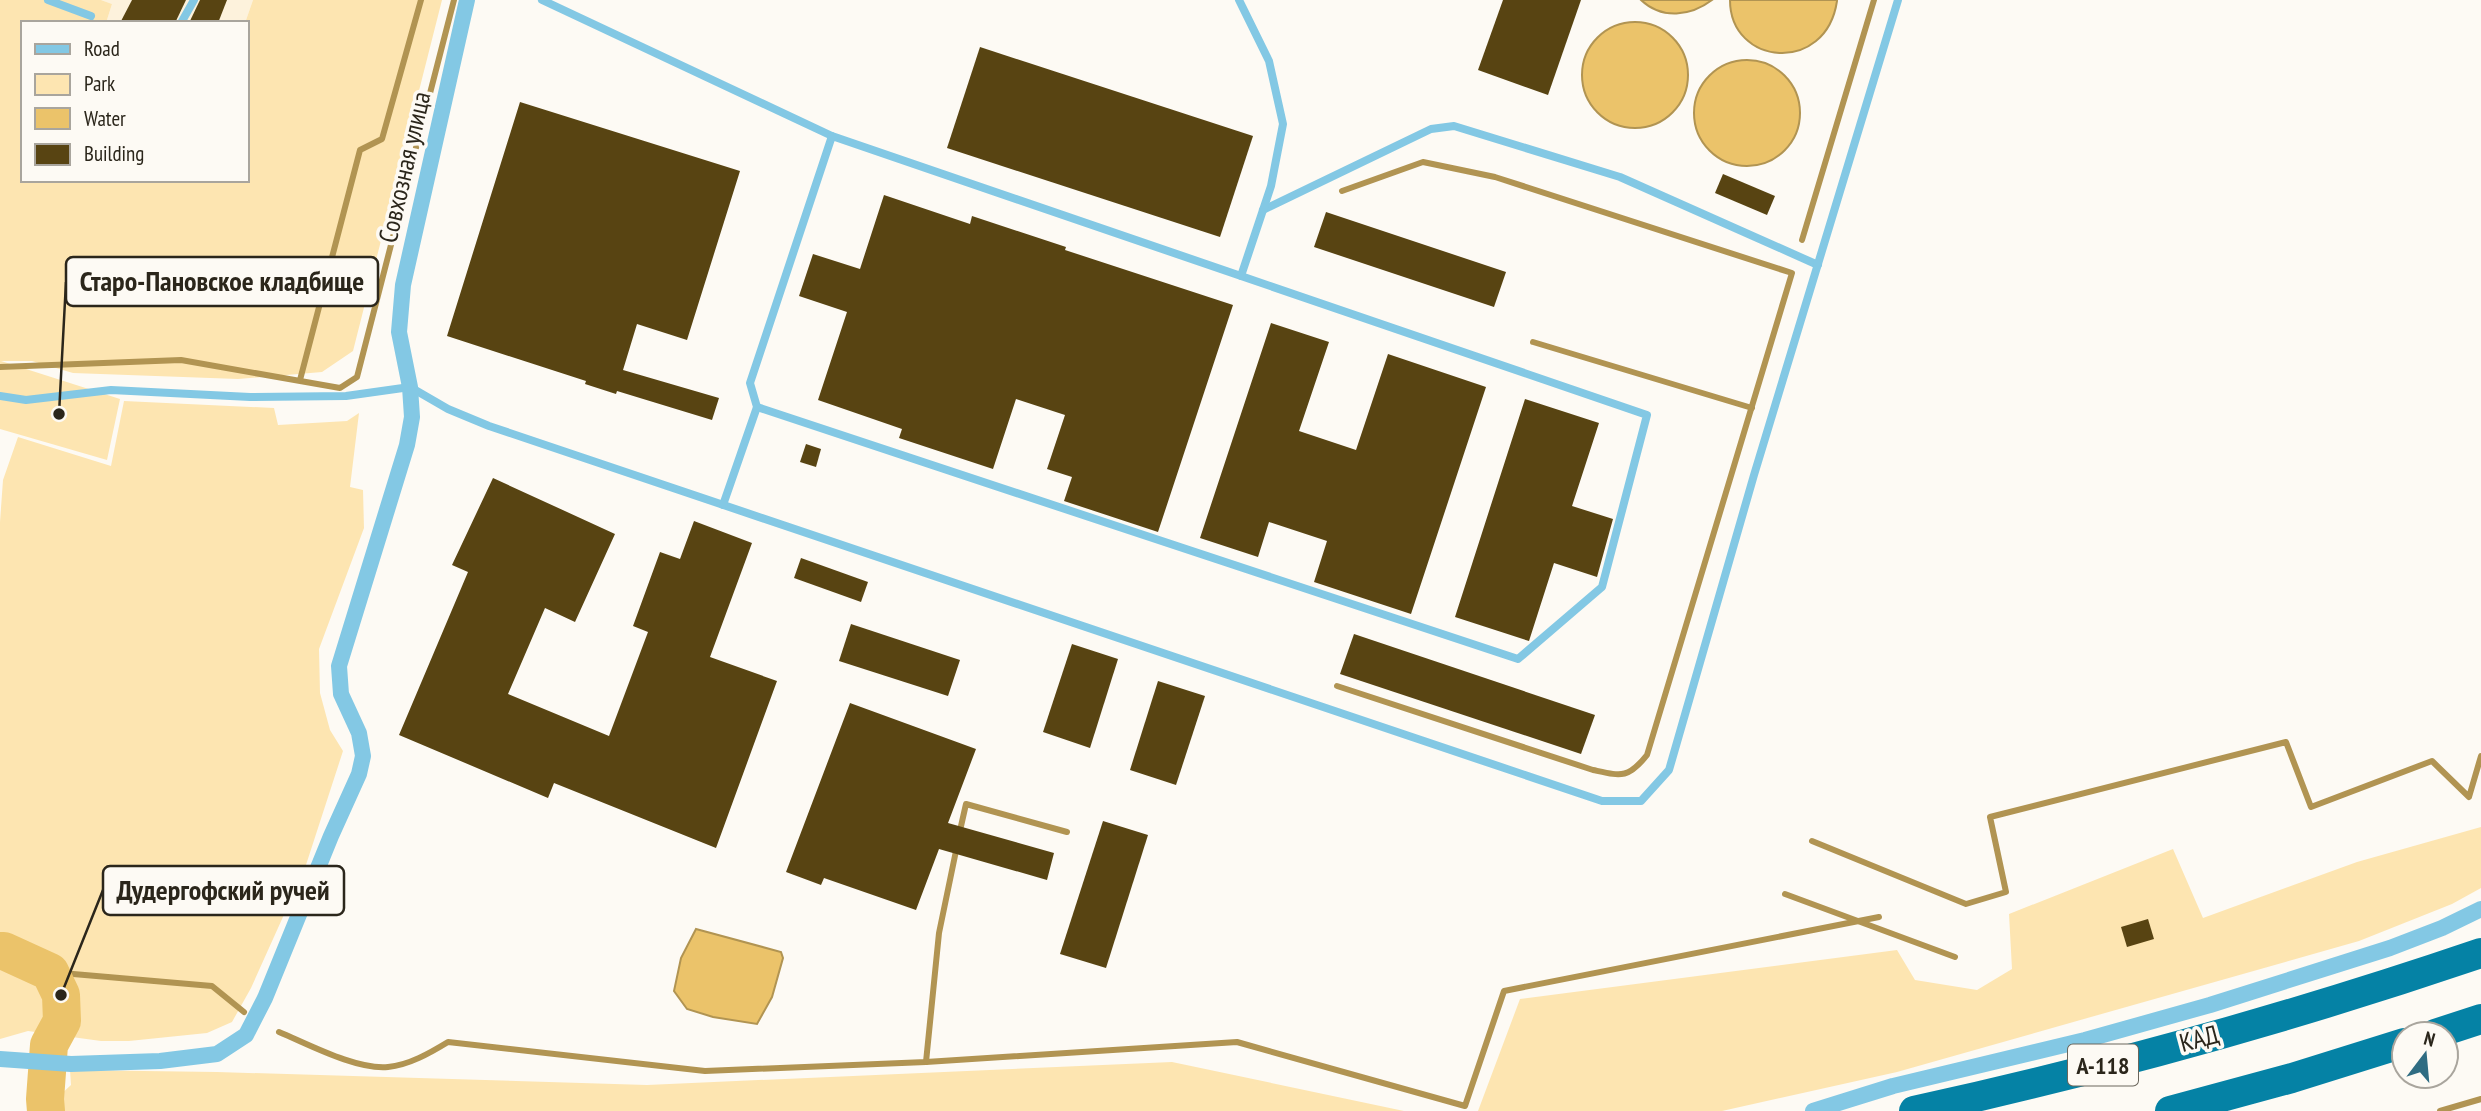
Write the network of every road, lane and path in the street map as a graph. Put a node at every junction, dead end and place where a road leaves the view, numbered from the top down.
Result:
1 (48, 0) edge
2 (194, 0) edge
3 (467, 0) edge
4 (542, 0) edge
5 (1239, 0) edge
6 (1898, 0) edge
7 (92, 16) dead end
8 (182, 21) edge
9 (832, 136) junction
10 (1263, 210) junction
11 (1818, 265) junction
12 (1241, 276) junction
13 (410, 387) junction
14 (0, 396) edge
15 (757, 407) junction
16 (723, 505) junction
17 (2481, 909) edge
18 (2481, 953) edge
19 (2481, 1019) edge
20 (2460, 1026) edge
21 (2390, 1047) edge
22 (0, 1059) edge
23 (1813, 1111) edge
24 (1914, 1111) edge
25 (2170, 1111) edge

1 - 7 lane
2 - 8 lane
3 - 13 street, Совхозная улица
4 - 9 lane
5 - 10 lane
6 - 11 lane
9 - 12 lane
9 - 15 lane
10 - 11 lane
10 - 12 lane
11 - 16 lane
12 - 15 lane
13 - 14 lane
13 - 16 lane
13 - 22 street, Совхозная улица
15 - 16 lane
17 - 23 street
18 - 24 highway, КАД / А-118
19 - 20 highway
21 - 25 highway

